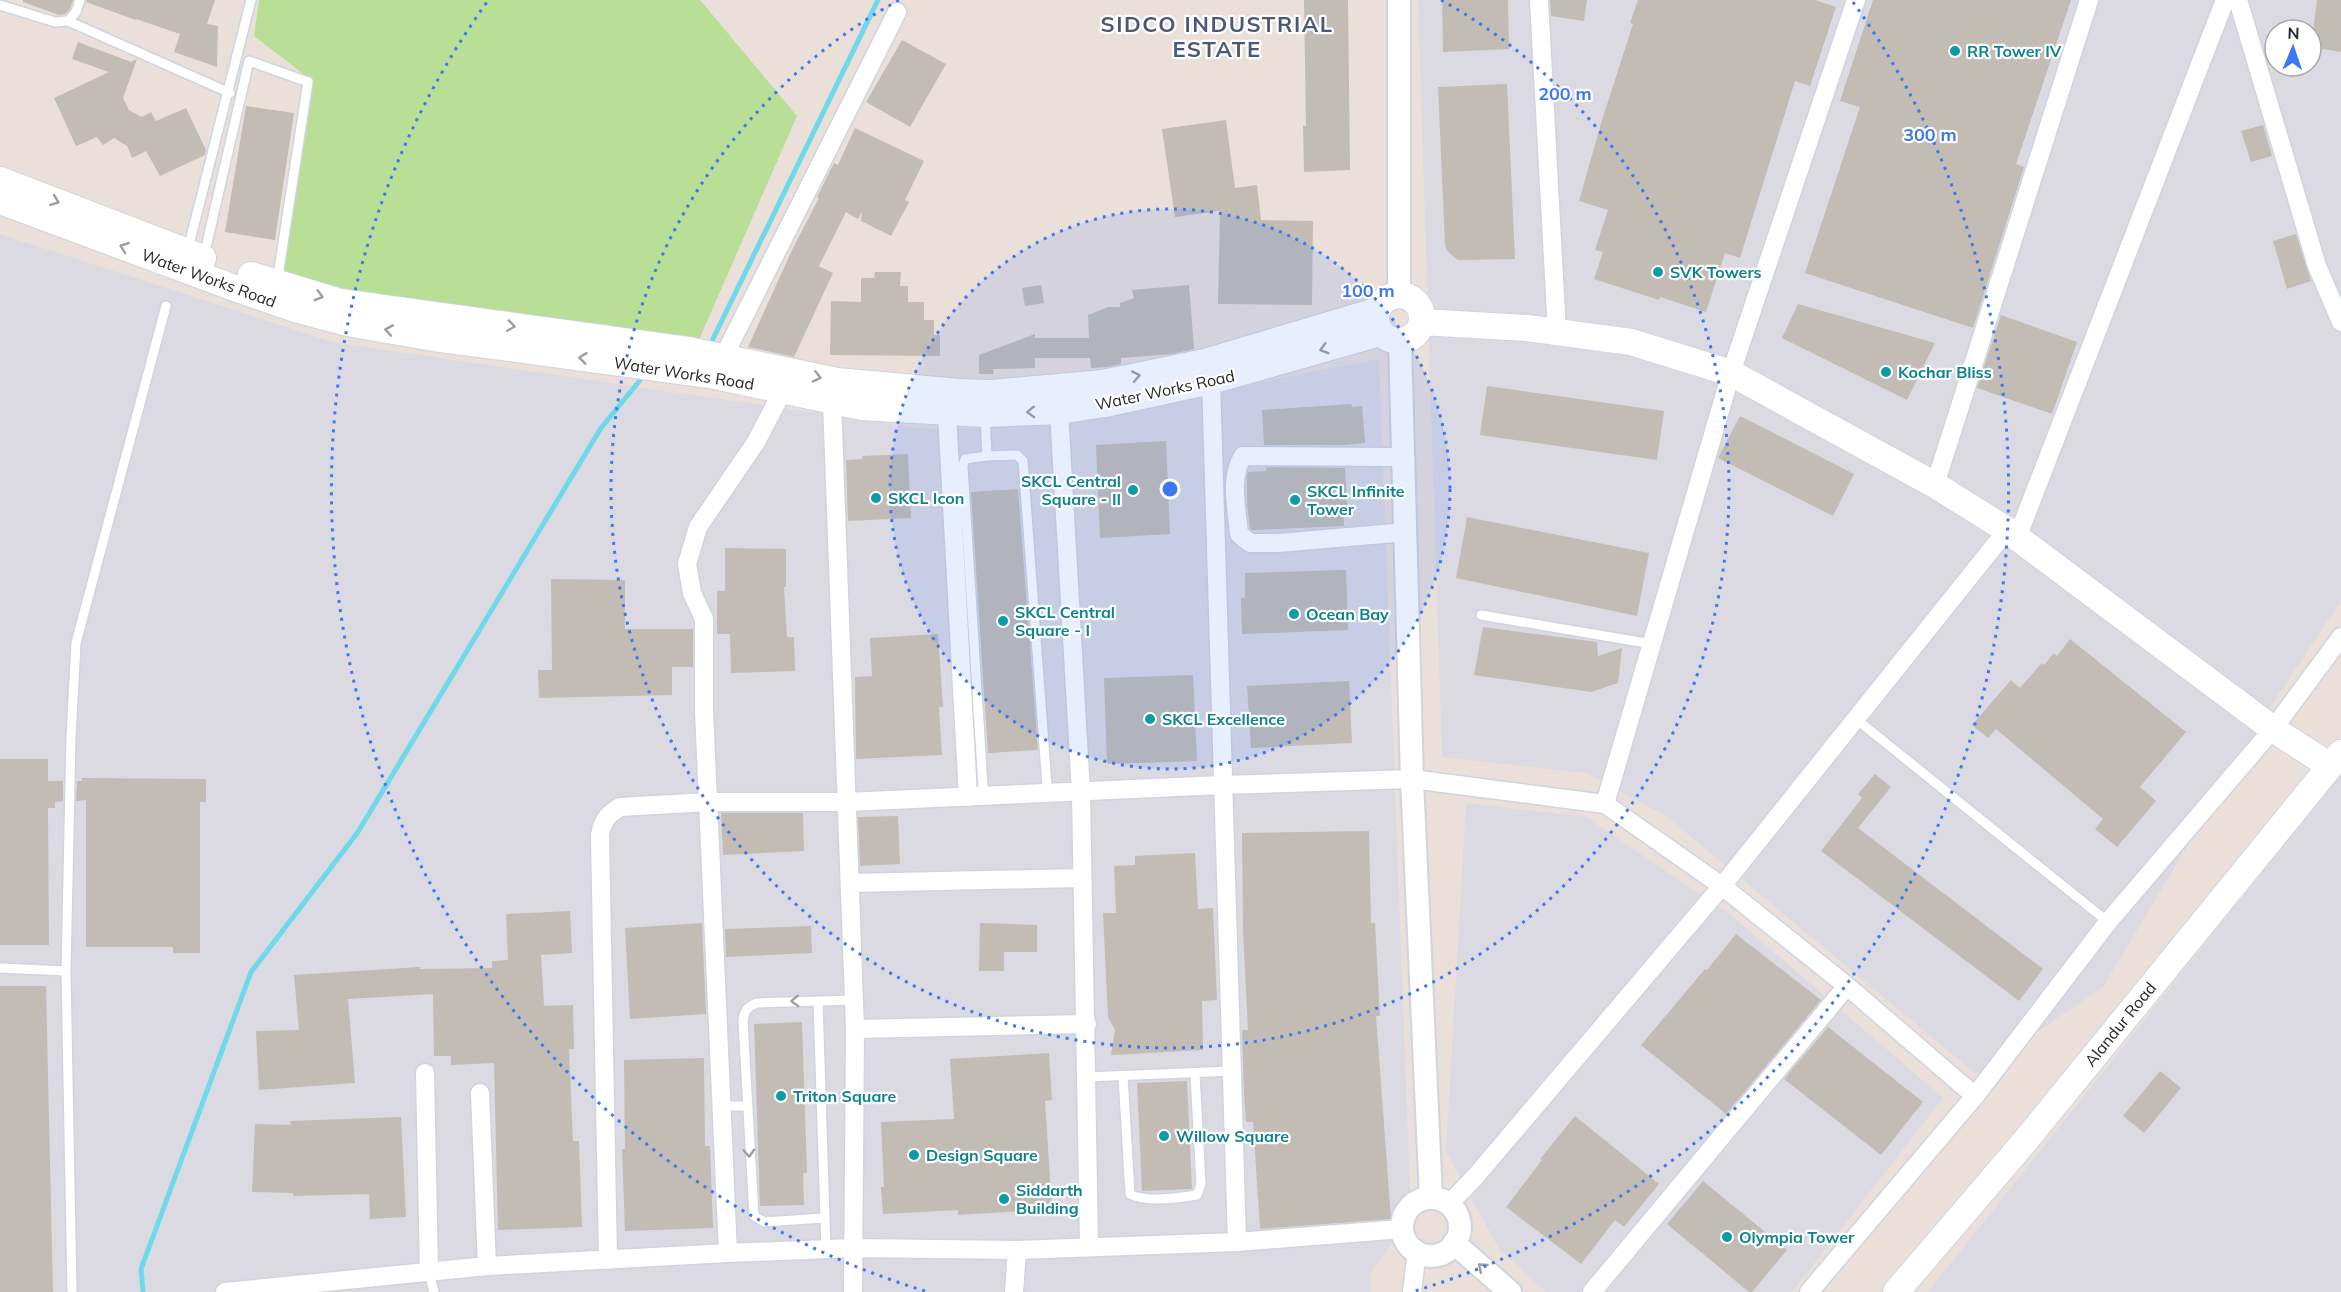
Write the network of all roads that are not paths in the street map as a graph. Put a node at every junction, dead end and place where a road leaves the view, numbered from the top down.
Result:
1 (80, 0) edge
2 (251, 0) edge
3 (1399, 0) edge
4 (1539, 0) edge
5 (1856, 0) edge
6 (2089, 0) edge
7 (2225, 0) edge
8 (2238, 0) edge
9 (0, 5) edge
10 (897, 12) dead end
11 (68, 21) junction
12 (230, 93) junction
13 (0, 180) edge
14 (0, 201) edge
15 (195, 255) junction
16 (277, 284) junction
17 (1399, 294) junction
18 (166, 306) dead end
19 (1422, 322) junction
20 (2341, 322) edge
21 (1385, 328) junction
22 (1557, 333) junction
23 (685, 360) junction
24 (718, 362) junction
25 (1731, 373) junction
26 (786, 380) junction
27 (1211, 381) junction
28 (1104, 394) junction
29 (832, 401) junction
30 (1059, 411) junction
31 (947, 413) junction
32 (985, 414) junction
33 (987, 456) junction
34 (1403, 457) junction
35 (1935, 485) junction
36 (1406, 532) junction
37 (2012, 534) junction
38 (1481, 615) dead end
39 (2341, 637) edge
40 (1652, 644) junction
41 (1856, 719) junction
42 (2273, 729) junction
43 (2337, 764) edge
44 (1412, 780) junction
45 (1222, 785) junction
46 (1081, 793) junction
47 (968, 797) junction
48 (708, 802) junction
49 (847, 802) junction
50 (1605, 804) junction
51 (1081, 878) junction
52 (849, 883) junction
53 (1722, 886) junction
54 (2108, 922) junction
55 (0, 968) edge
56 (66, 971) junction
57 (1847, 986) junction
58 (818, 1000) junction
59 (854, 1000) junction
60 (1087, 1024) junction
61 (855, 1029) junction
62 (1232, 1071) junction
63 (424, 1073) dead end
64 (1195, 1074) junction
65 (1123, 1076) junction
66 (1087, 1077) junction
67 (480, 1093) dead end
68 (1975, 1096) junction
69 (722, 1106) junction
70 (747, 1106) junction
71 (1440, 1201) junction
72 (824, 1218) junction
73 (1402, 1229) junction
74 (1237, 1242) junction
75 (1454, 1243) junction
76 (1089, 1246) junction
77 (853, 1248) junction
78 (825, 1249) junction
79 (1017, 1250) junction
80 (1416, 1251) junction
81 (728, 1252) junction
82 (608, 1260) junction
83 (487, 1266) junction
84 (429, 1272) junction
85 (72, 1292) edge
86 (225, 1292) edge
87 (434, 1292) edge
88 (853, 1292) edge
89 (1014, 1292) edge
90 (1412, 1292) edge
91 (1510, 1292) edge
92 (1592, 1292) edge
93 (1809, 1292) edge
94 (1896, 1292) edge

1 - 11 lane
2 - 12 lane
3 - 17 street
4 - 22 street
5 - 25 street
6 - 35 street
7 - 37 street
8 - 20 street
9 - 11 lane
10 - 24 street
11 - 12 lane
12 - 15 lane
13 -> 15 main road, Water Works Road
23 -> 14 main road, Water Works Road
15 - 16 main road, Water Works Road
15 - 16 lane
16 -> 23 main road, Water Works Road
17 - 19 main road
17 - 21 main road
18 - 56 lane
19 - 21 main road
19 - 22 main road
21 -> 27 main road, Water Works Road
28 -> 21 main road, Water Works Road
21 - 34 street
22 - 25 main road
23 - 24 main road, Water Works Road
24 - 26 main road, Water Works Road
25 - 35 main road
25 - 40 street
26 -> 28 main road, Water Works Road
26 - 29 main road, Water Works Road
26 - 48 street
27 - 28 main road, Water Works Road
27 - 45 street
28 - 30 main road, Water Works Road
29 - 31 main road, Water Works Road
29 - 49 street
30 -> 32 main road, Water Works Road
30 - 46 street
31 - 32 main road, Water Works Road
31 - 47 street
32 - 33 lane
33 - 33 lane
34 - 36 street
34 - 36 street
35 - 37 main road
36 - 44 street
37 - 41 street
37 - 42 main road
38 - 40 lane
39 - 42 street
40 - 50 street
41 - 53 street
41 - 54 lane
42 - 43 main road
42 - 54 street
43 - 94 main road, Alandur Road
44 - 45 street
44 - 50 street
44 - 71 street
45 - 46 street
45 - 62 street
46 - 47 street
46 - 51 street
47 - 49 street
48 - 49 street
48 - 69 street
48 - 82 street
49 - 52 street
50 - 53 street
51 - 52 street
51 - 60 street
52 - 59 street
53 - 57 street
53 - 71 street
54 - 68 street
55 - 56 lane
56 - 85 lane
57 - 68 street
57 - 92 street
58 - 59 lane
58 -> 70 lane
58 - 72 lane
59 - 61 street
60 - 61 street
60 - 66 street
61 - 77 street
62 - 64 lane
62 - 74 street
63 - 84 street
64 - 65 lane
64 - 65 lane
65 - 66 lane
66 - 76 street
67 - 83 street
68 - 93 street
69 - 70 lane
69 - 81 street
70 -> 72 lane
71 - 73 street
71 - 75 street
72 - 78 lane
73 - 74 street
73 - 80 street
74 - 76 street
75 - 80 street
91 -> 75 street
76 - 79 street
77 - 78 street
77 - 79 street
77 - 88 street
78 - 81 street
79 - 89 street
80 - 90 street
81 - 82 street
82 - 83 street
83 - 84 street
84 - 86 street
84 - 87 lane

